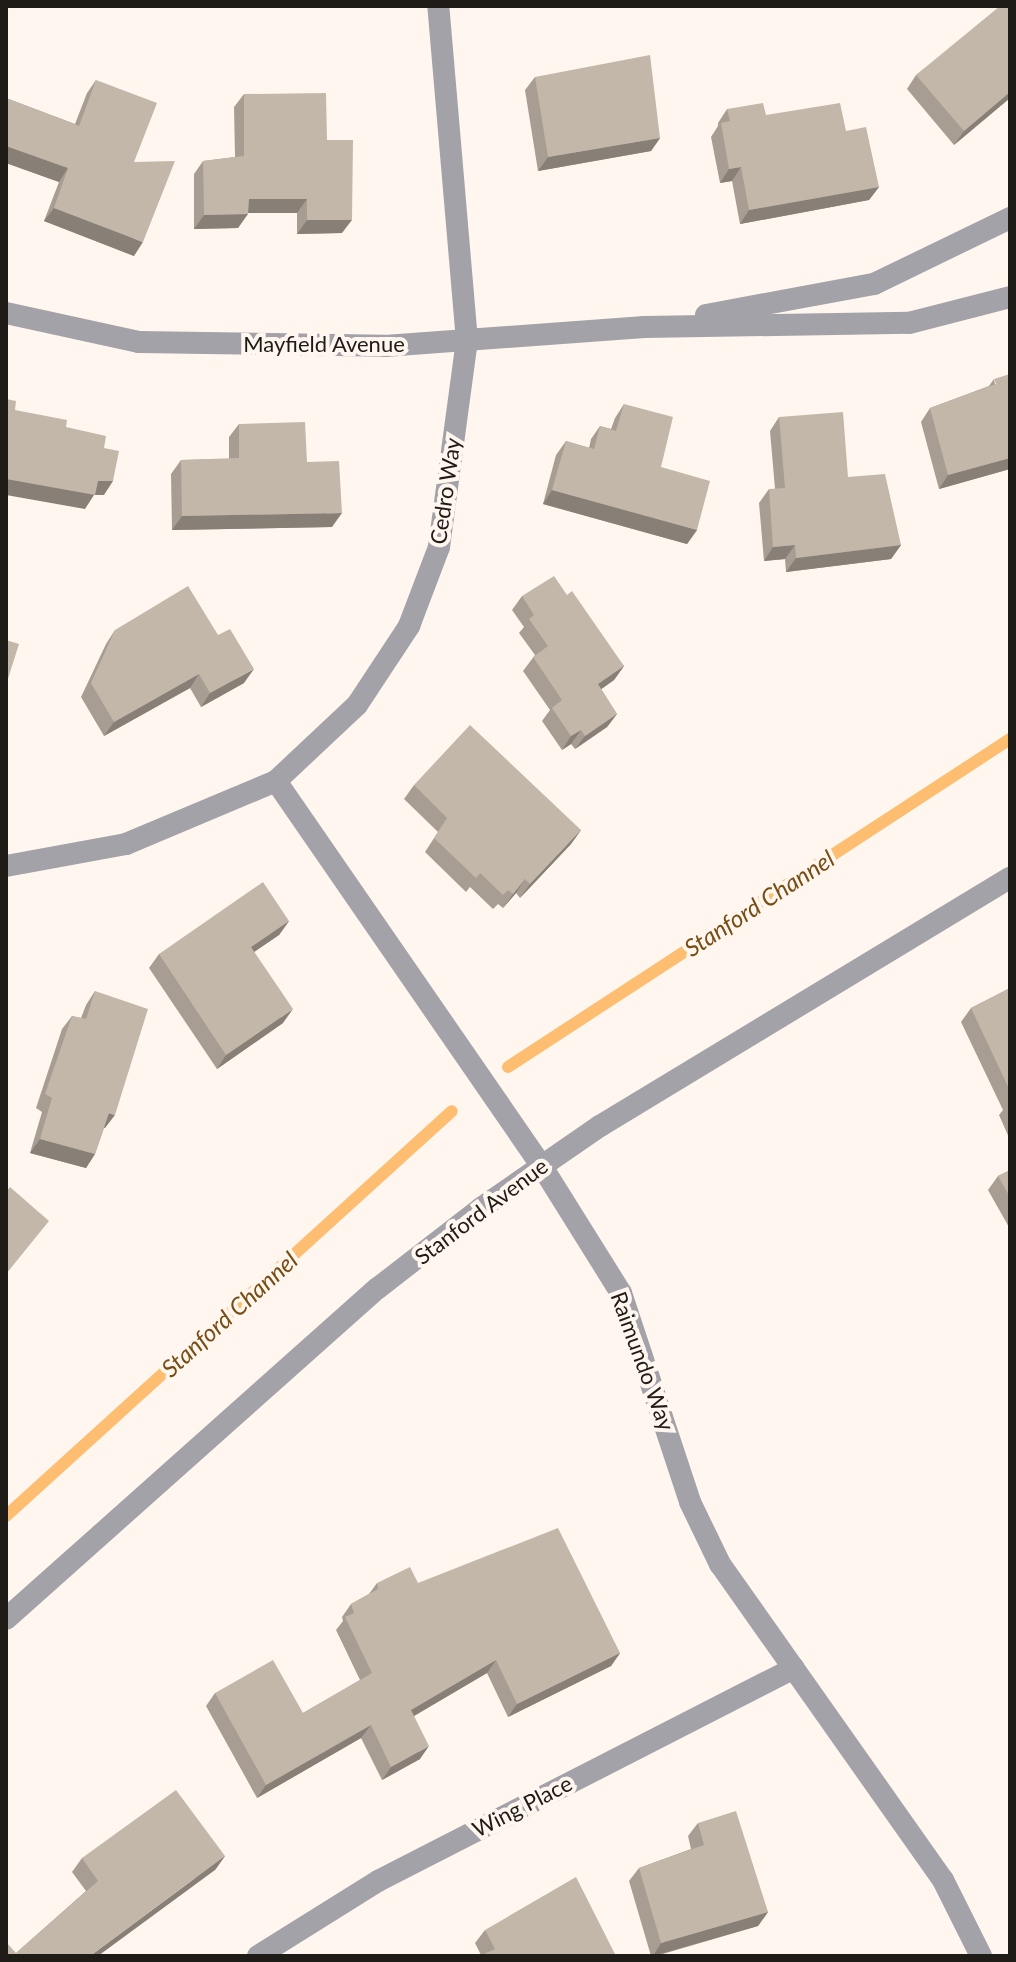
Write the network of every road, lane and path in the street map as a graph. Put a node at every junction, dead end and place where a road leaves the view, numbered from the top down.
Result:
1 (438, 6) edge
2 (1010, 218) edge
3 (1010, 297) edge
4 (6, 313) edge
5 (644, 327) junction
6 (467, 341) junction
7 (276, 781) junction
8 (6, 866) edge
9 (1010, 878) edge
10 (541, 1165) junction
11 (6, 1619) edge
12 (794, 1668) junction
13 (258, 1956) edge
14 (981, 1956) edge

1 - 6 street, Cedro Way
2 - 5 street, Mayfield Avenue
3 - 5 street, Mayfield Avenue
4 - 6 street, Mayfield Avenue
5 - 6 street, Mayfield Avenue
6 - 7 street, Cedro Way
7 - 8 street, Cedro Way
7 - 10 street, Raimundo Way
9 - 10 street, Stanford Avenue
10 - 11 street, Stanford Avenue
10 - 12 street, Raimundo Way
12 - 13 street, Wing Place
12 - 14 street, Raimundo Way

